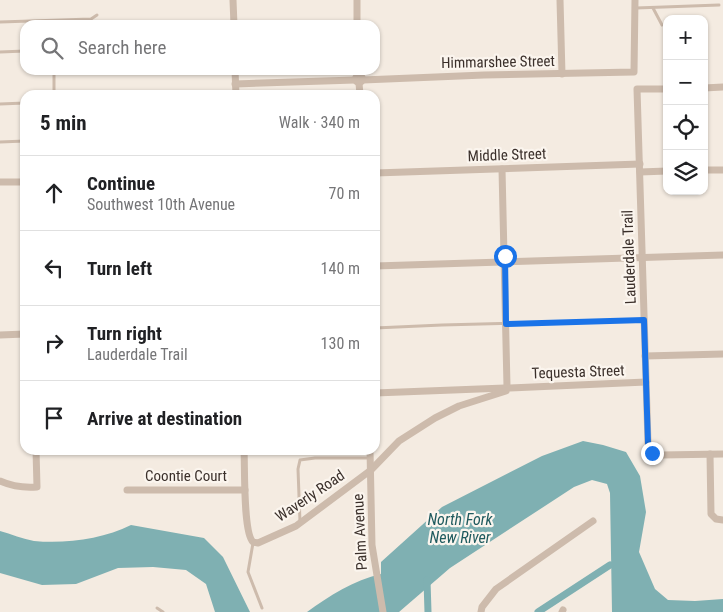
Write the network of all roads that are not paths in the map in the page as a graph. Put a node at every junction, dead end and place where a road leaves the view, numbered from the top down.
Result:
1 (233, 0) edge
2 (356, 0) edge
3 (560, 0) edge
4 (635, 0) edge
5 (719, 5) dead end
6 (636, 8) junction
7 (653, 8) junction
8 (97, 15) dead end
9 (61, 20) edge
10 (234, 20) edge
11 (357, 20) edge
12 (20, 21) edge
13 (0, 22) edge
14 (662, 26) dead end
15 (20, 51) edge
16 (0, 52) edge
17 (562, 74) junction
18 (54, 75) edge
19 (235, 75) edge
20 (359, 78) edge
21 (236, 84) junction
22 (723, 87) edge
23 (708, 88) edge
24 (663, 89) edge
25 (54, 90) edge
26 (236, 90) edge
27 (20, 103) edge
28 (0, 104) edge
29 (20, 141) edge
30 (0, 142) edge
31 (640, 168) junction
32 (502, 169) junction
33 (708, 170) edge
34 (723, 170) edge
35 (663, 171) edge
36 (380, 172) edge
37 (0, 182) edge
38 (20, 182) edge
39 (723, 255) edge
40 (643, 257) junction
41 (505, 262) junction
42 (380, 266) edge
43 (644, 320) junction
44 (506, 324) junction
45 (380, 328) edge
46 (20, 334) edge
47 (0, 335) edge
48 (723, 354) edge
49 (645, 356) junction
50 (646, 382) junction
51 (507, 388) junction
52 (380, 393) edge
53 (710, 454) junction
54 (723, 454) edge
55 (36, 455) edge
56 (244, 455) edge
57 (371, 455) edge
58 (371, 458) junction
59 (371, 470) junction
60 (0, 481) edge
61 (127, 490) dead end
62 (245, 490) junction
63 (719, 519) edge
64 (593, 521) dead end
65 (300, 522) junction
66 (253, 542) junction
67 (157, 608) dead end
68 (262, 608) dead end
69 (163, 612) edge
70 (383, 612) edge
71 (481, 612) edge

1 - 10 street
2 - 11 street
3 - 17 street
4 - 6 street
5 - 7 lane
6 - 7 lane
6 - 17 street, Himmarshee Street
7 - 14 lane
8 - 9 lane
12 - 13 lane
15 - 16 lane
17 - 20 street, Himmarshee Street
18 - 25 lane
19 - 21 street
20 - 21 street, Himmarshee Street
21 - 26 street
22 - 23 street
24 - 31 street, Lauderdale Trail
27 - 28 lane
29 - 30 lane
31 - 32 street, Middle Street
31 - 35 street, Middle Street
31 - 40 street, Lauderdale Trail
32 - 36 street, Middle Street
32 - 41 street
33 - 34 street
37 - 38 street
39 - 40 street
40 - 41 street
40 - 43 street, Lauderdale Trail
41 - 42 street
41 - 44 street
43 - 44 lane
43 - 49 street, Lauderdale Trail
44 - 45 lane
44 - 51 street
46 - 47 street
48 - 49 street, Tequesta Street
49 - 50 street, Lauderdale Trail
50 - 51 street, Tequesta Street
50 - 53 street, Lauderdale Trail
51 - 52 street
51 - 59 street, Waverly Road
53 - 54 street
53 - 63 street
55 - 60 street
56 - 62 street
57 - 58 street, Palm Avenue
58 - 59 street, Palm Avenue
58 - 65 lane
59 - 65 street, Waverly Road
59 - 70 street, Palm Avenue
61 - 62 street, Coontie Court
62 - 66 street
64 - 71 street
65 - 66 street, Waverly Road
66 - 68 lane
67 - 69 lane

